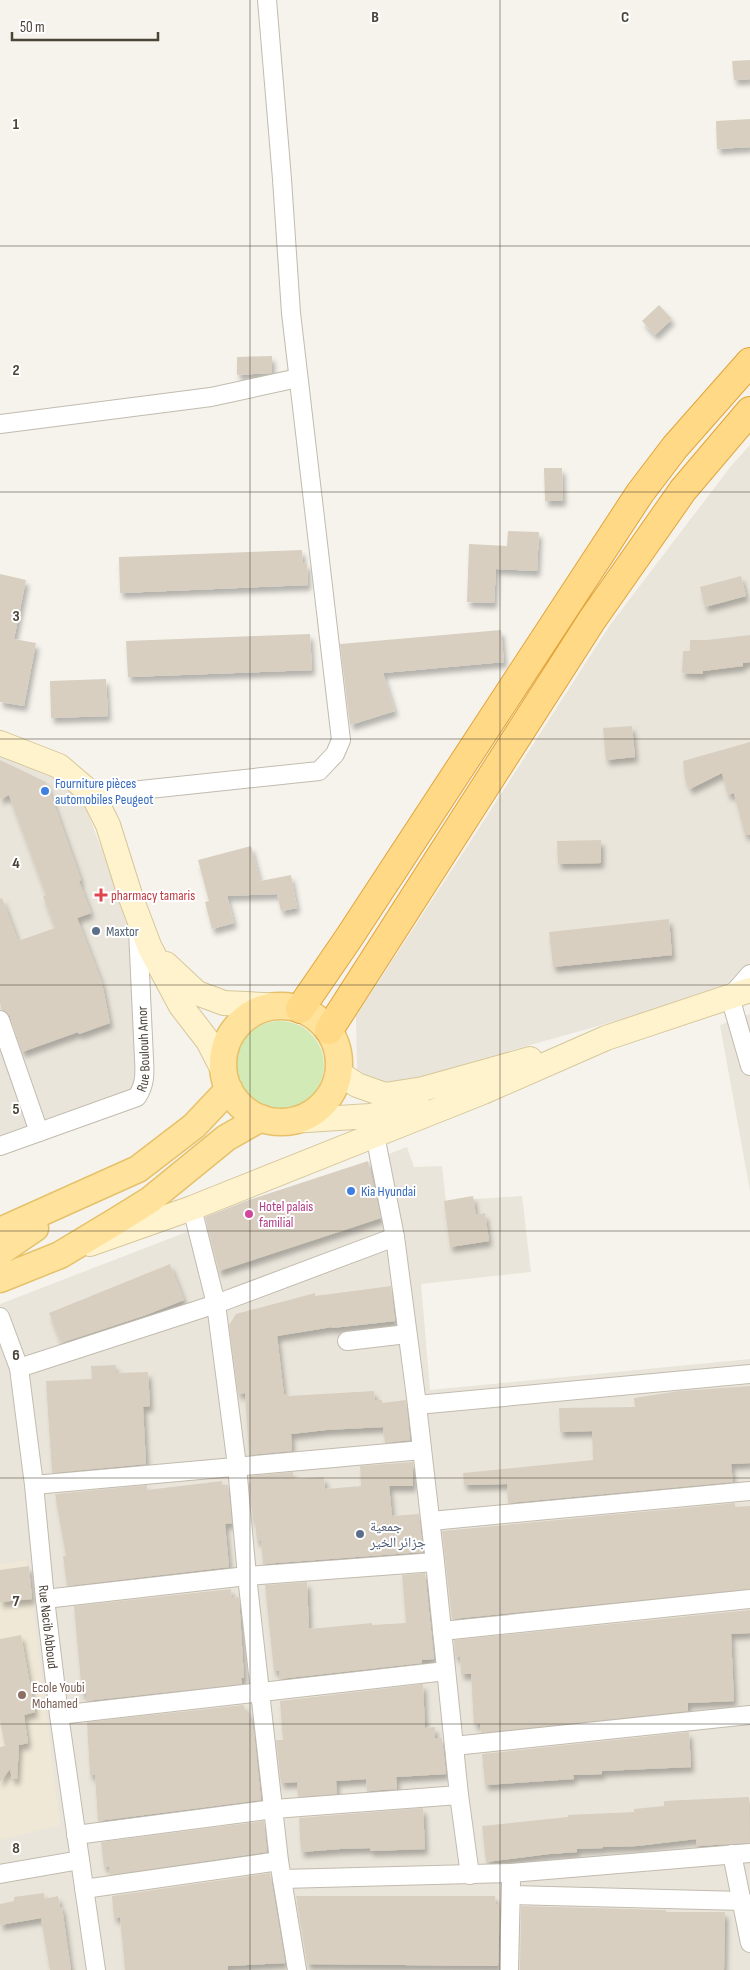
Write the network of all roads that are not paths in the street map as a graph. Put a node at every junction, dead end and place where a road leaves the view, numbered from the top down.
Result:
1 (267, 0) edge
2 (750, 362) edge
3 (298, 378) junction
4 (750, 411) edge
5 (0, 424) edge
6 (0, 743) edge
7 (93, 795) junction
8 (137, 915) junction
9 (150, 948) junction
10 (750, 974) edge
11 (740, 994) edge
12 (292, 1007) junction
13 (0, 1020) edge
14 (328, 1030) junction
15 (606, 1038) junction
16 (750, 1066) edge
17 (339, 1073) junction
18 (226, 1080) junction
19 (484, 1092) junction
20 (261, 1118) junction
21 (291, 1121) junction
22 (39, 1132) junction
23 (375, 1135) junction
24 (0, 1146) edge
25 (92, 1190) junction
26 (192, 1208) junction
27 (0, 1231) edge
28 (395, 1236) junction
29 (0, 1252) edge
30 (60, 1255) junction
31 (0, 1279) edge
32 (216, 1304) junction
33 (0, 1317) edge
34 (407, 1334) junction
35 (347, 1341) dead end
36 (19, 1368) junction
37 (750, 1374) edge
38 (416, 1405) junction
39 (422, 1450) junction
40 (237, 1466) junction
41 (34, 1485) junction
42 (750, 1491) edge
43 (431, 1521) junction
44 (435, 1562) junction
45 (247, 1576) junction
46 (45, 1599) junction
47 (750, 1599) edge
48 (442, 1631) junction
49 (446, 1671) junction
50 (260, 1692) junction
51 (60, 1715) junction
52 (750, 1715) edge
53 (454, 1746) junction
54 (459, 1795) junction
55 (274, 1809) junction
56 (76, 1836) junction
57 (750, 1852) edge
58 (732, 1854) junction
59 (80, 1860) junction
60 (279, 1861) junction
61 (511, 1873) junction
62 (0, 1874) edge
63 (470, 1875) junction
64 (282, 1879) junction
65 (84, 1890) junction
66 (511, 1895) junction
67 (743, 1902) junction
68 (750, 1943) edge
69 (96, 1970) edge
70 (297, 1970) edge
71 (509, 1970) edge

1 - 3 street
2 - 12 highway
3 - 5 street
3 - 7 street
4 - 14 highway
6 - 7 main road
7 - 8 main road
8 - 9 main road
8 - 22 street, Rue Boulouh Amor
9 - 12 main road
9 - 18 main road
10 - 11 street
11 - 15 main road
11 - 16 street
12 - 14 main road
12 - 18 main road
13 - 22 street
14 - 17 main road
15 - 17 main road
15 - 19 main road
17 - 21 main road
18 - 20 main road
18 - 25 main road
19 - 21 main road
19 - 23 main road
20 - 21 main road
20 - 30 main road
22 - 24 street, Rue Boulouh Amor
23 - 26 main road
23 - 28 street
25 - 27 main road
25 - 29 main road
26 - 30 main road
26 - 32 street
28 - 32 street
28 - 34 street
30 - 31 main road
32 - 36 street
32 - 40 street
33 - 36 street, Rue Nacib Abboud
34 - 35 street
34 - 38 street
36 - 41 street, Rue Nacib Abboud
37 - 38 street
38 - 39 street
39 - 40 street
39 - 43 street
40 - 41 street
40 - 45 street
41 - 46 street, Rue Nacib Abboud
42 - 43 street
43 - 44 street
44 - 45 street
44 - 48 street
45 - 46 street
45 - 50 street
46 - 51 street, Rue Nacib Abboud
47 - 48 street
48 - 49 street
49 - 50 street
49 - 53 street
50 - 51 street
50 - 55 street
51 - 56 street, Rue Nacib Abboud
52 - 53 street
53 - 54 street
54 - 55 street
54 - 63 street
55 - 56 street
55 - 60 street
56 - 59 street, Rue Nacib Abboud
57 - 58 street
58 - 61 street
58 - 67 street
59 - 62 street
59 - 65 street, Rue Nacib Abboud
60 - 64 street
60 - 65 street
61 - 63 street
61 - 66 street
63 - 64 street
64 - 70 street
65 - 69 street, Rue Nacib Abboud
66 - 67 street
66 - 71 street
67 - 68 street

